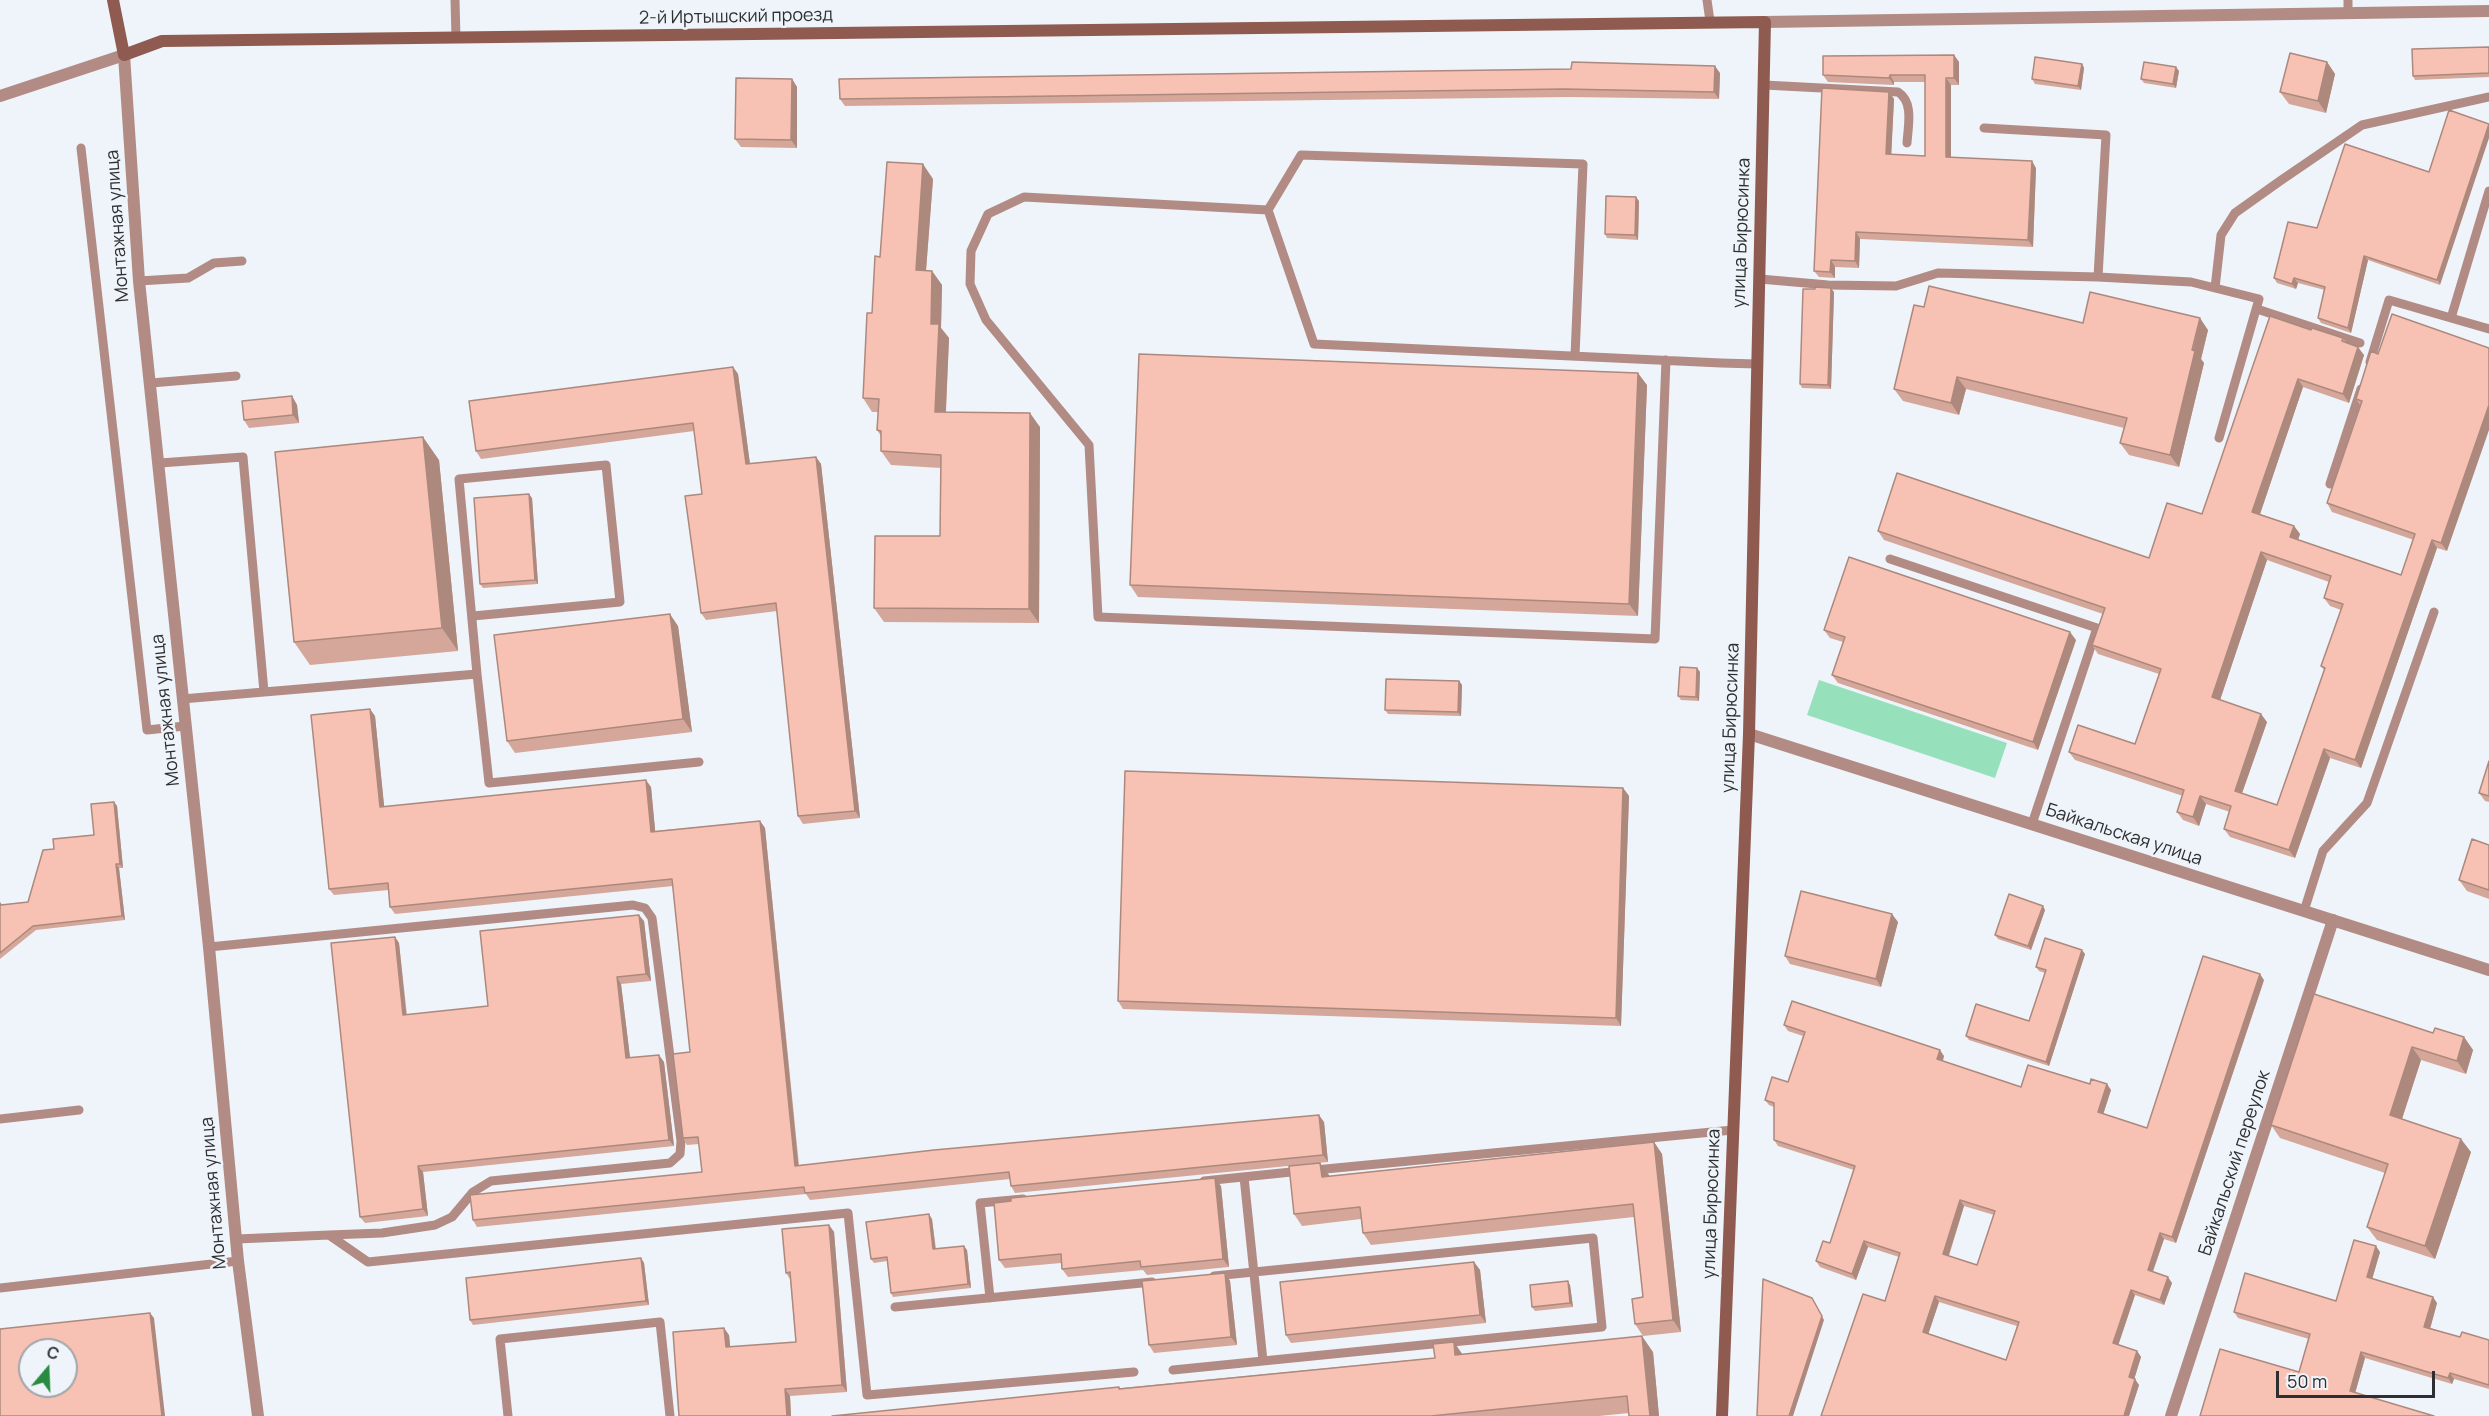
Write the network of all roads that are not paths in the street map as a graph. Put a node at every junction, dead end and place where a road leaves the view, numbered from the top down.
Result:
1 (113, 0) edge
2 (455, 0) edge
3 (1707, 0) edge
4 (2348, 0) edge
5 (2489, 11) edge
6 (2348, 14) junction
7 (1710, 21) junction
8 (1765, 21) junction
9 (456, 38) junction
10 (124, 55) junction
11 (1764, 85) junction
12 (0, 96) edge
13 (2489, 97) edge
14 (1984, 128) dead end
15 (1907, 143) dead end
16 (81, 148) dead end
17 (2489, 191) edge
18 (1268, 210) junction
19 (242, 261) dead end
20 (2098, 277) junction
21 (1760, 279) junction
22 (139, 281) junction
23 (2215, 288) junction
24 (2256, 309) junction
25 (2451, 318) junction
26 (2489, 329) edge
27 (2360, 343) dead end
28 (1575, 356) junction
29 (1666, 360) junction
30 (1757, 364) junction
31 (236, 376) dead end
32 (151, 383) junction
33 (2219, 438) dead end
34 (160, 463) junction
35 (2330, 484) dead end
36 (1890, 559) dead end
37 (2434, 612) dead end
38 (473, 616) junction
39 (477, 674) junction
40 (264, 692) junction
41 (182, 699) junction
42 (185, 726) junction
43 (1749, 734) junction
44 (699, 762) dead end
45 (2032, 824) junction
46 (2304, 911) junction
47 (2333, 921) junction
48 (209, 947) junction
49 (2489, 970) edge
50 (79, 1110) dead end
51 (0, 1119) edge
52 (1733, 1130) junction
53 (1244, 1177) junction
54 (1198, 1181) edge
55 (1038, 1197) edge
56 (329, 1236) junction
57 (237, 1239) junction
58 (238, 1261) junction
59 (1254, 1272) junction
60 (1208, 1276) edge
61 (1162, 1281) edge
62 (0, 1288) edge
63 (990, 1298) junction
64 (895, 1307) dead end
65 (1263, 1361) junction
66 (1173, 1370) dead end
67 (1134, 1372) dead end
68 (258, 1416) edge
69 (508, 1416) edge
70 (670, 1416) edge
71 (1722, 1416) edge
72 (2171, 1416) edge

1 - 10 main road, Монтажная улица
2 - 9 lane
3 - 7 lane
4 - 6 lane
5 - 6 street, 2-й Иртышский проезд
6 - 8 street, 2-й Иртышский проезд
7 - 8 main road, 2-й Иртышский проезд
7 - 9 main road, 2-й Иртышский проезд
8 - 11 main road, улица Бирюсинка
9 - 10 main road, 2-й Иртышский проезд
10 - 12 street, 2-й Иртышский проезд
10 - 22 street, Монтажная улица
11 - 15 lane
11 - 21 main road, улица Бирюсинка
13 - 23 lane
14 - 20 lane
16 - 42 lane
17 - 25 lane
18 - 28 lane
18 - 28 lane
18 - 29 lane
19 - 22 lane
20 - 21 lane
20 - 23 lane
21 - 30 main road, улица Бирюсинка
22 - 32 street, Монтажная улица
23 - 24 lane
24 - 27 lane
24 - 33 lane
25 - 26 lane
25 - 35 lane
28 - 29 lane
29 - 30 lane
30 - 43 main road, улица Бирюсинка
31 - 32 lane
32 - 34 street, Монтажная улица
34 - 40 lane
34 - 41 street, Монтажная улица
36 - 45 lane
37 - 46 lane
38 - 38 lane
38 - 39 lane
39 - 40 lane
39 - 44 lane
40 - 41 lane
41 - 42 street, Монтажная улица
42 - 48 street, Монтажная улица
43 - 45 street, Байкальская улица
43 - 52 main road, улица Бирюсинка
45 - 46 street, Байкальская улица
46 - 47 street, Байкальская улица
47 - 49 street, Байкальская улица
47 - 72 street, Байкальский переулок
48 - 56 lane
48 - 57 street, Монтажная улица
50 - 51 lane
52 - 53 lane
52 - 71 main road, улица Бирюсинка
53 - 54 lane
53 - 59 lane
55 - 63 lane
56 - 57 lane
56 - 67 lane
57 - 58 street, Монтажная улица
58 - 62 lane
58 - 68 street, Монтажная улица
59 - 60 lane
59 - 65 lane
59 - 65 lane
61 - 63 lane
63 - 64 lane
65 - 66 lane
69 - 70 lane

